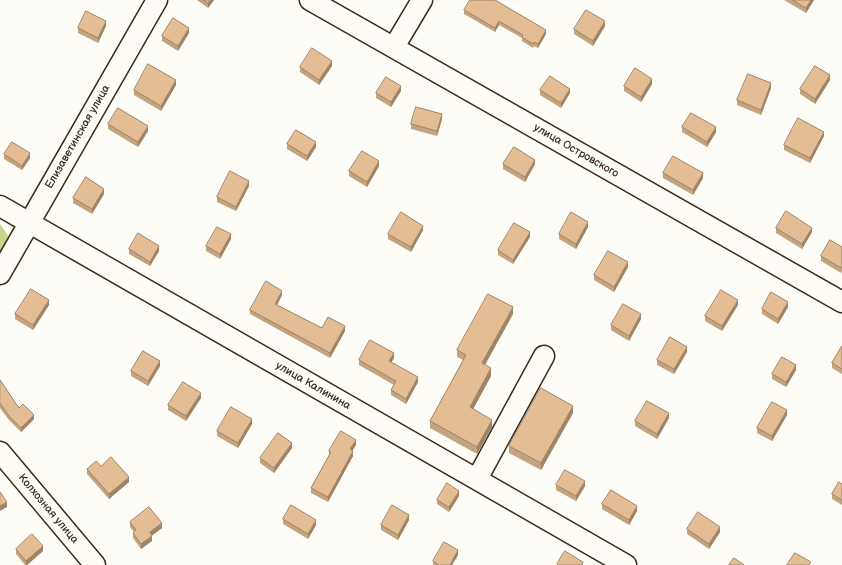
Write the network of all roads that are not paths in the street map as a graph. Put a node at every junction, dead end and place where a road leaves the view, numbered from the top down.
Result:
1 (157, 0) edge
2 (310, 0) edge
3 (422, 0) edge
4 (394, 47) junction
5 (0, 206) edge
6 (29, 223) junction
7 (0, 274) edge
8 (842, 302) edge
9 (544, 356) dead end
10 (0, 452) edge
11 (476, 479) junction
12 (95, 565) edge
13 (626, 565) edge

1 - 6 street, Елизаветинская улица
2 - 4 street, улица Островского
3 - 4 street
4 - 8 street, улица Островского
5 - 6 street, улица Калинина
6 - 7 street, Елизаветинская улица
6 - 11 street, улица Калинина
9 - 11 street
10 - 12 street, Колхозная улица
11 - 13 street, улица Калинина

